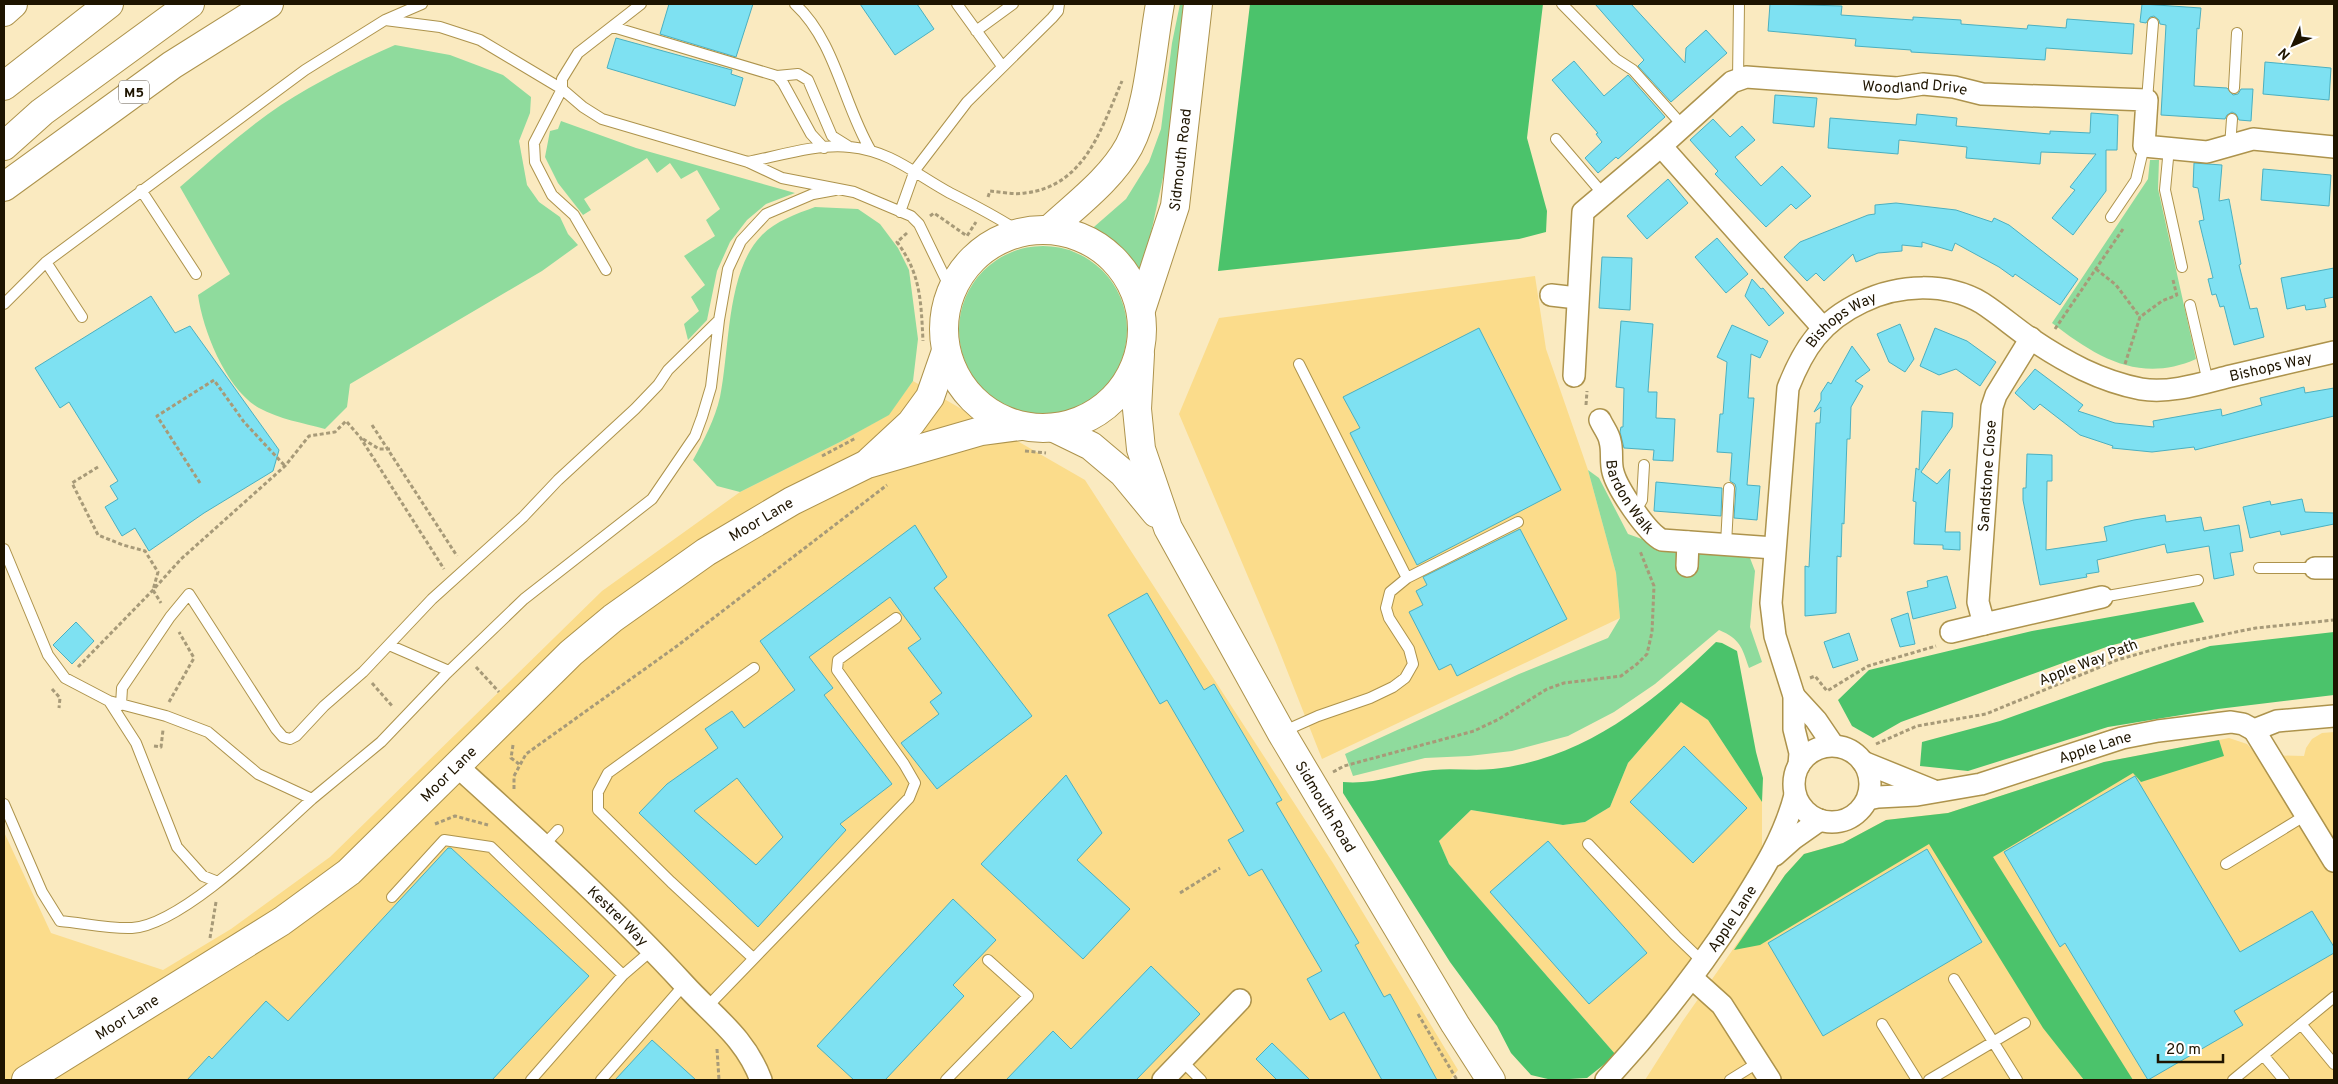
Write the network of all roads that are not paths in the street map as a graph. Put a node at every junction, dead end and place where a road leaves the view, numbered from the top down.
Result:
1 (14, 4) edge
2 (109, 4) edge
3 (190, 4) edge
4 (269, 4) edge
5 (422, 4) edge
6 (641, 4) edge
7 (795, 4) edge
8 (957, 4) edge
9 (1013, 4) edge
10 (1059, 4) edge
11 (1160, 4) edge
12 (1198, 4) edge
13 (1562, 4) edge
14 (1739, 4) edge
15 (4, 12) edge
16 (385, 20) junction
17 (2153, 24) dead end
18 (613, 26) junction
19 (976, 31) junction
20 (2237, 33) dead end
21 (1002, 66) junction
22 (777, 76) junction
23 (1738, 79) junction
24 (4, 86) edge
25 (2234, 88) dead end
26 (562, 89) junction
27 (2147, 100) junction
28 (2232, 119) dead end
29 (1682, 126) junction
30 (1556, 139) dead end
31 (4, 146) edge
32 (848, 146) junction
33 (1661, 146) junction
34 (2144, 146) junction
35 (2230, 146) junction
36 (2334, 147) edge
37 (824, 148) junction
38 (2169, 148) junction
39 (871, 151) junction
40 (748, 162) junction
41 (915, 170) junction
42 (4, 187) edge
43 (141, 190) junction
44 (835, 190) junction
45 (1603, 194) junction
46 (900, 212) junction
47 (2111, 217) dead end
48 (1050, 229) junction
49 (1020, 232) junction
50 (46, 262) junction
51 (2182, 267) dead end
52 (606, 270) dead end
53 (196, 274) dead end
54 (951, 290) junction
55 (1551, 295) dead end
56 (1577, 298) junction
57 (4, 304) edge
58 (2190, 305) dead end
59 (1141, 310) junction
60 (82, 316) dead end
61 (719, 320) junction
62 (1823, 328) junction
63 (2037, 343) junction
64 (934, 347) junction
65 (2334, 352) edge
66 (1140, 354) junction
67 (1299, 364) dead end
68 (1574, 376) road end
69 (2208, 382) junction
70 (1593, 414) road end
71 (1020, 439) junction
72 (1052, 441) junction
73 (867, 464) junction
74 (1644, 465) dead end
75 (1729, 488) dead end
76 (1635, 512) junction
77 (1518, 522) dead end
78 (1168, 528) junction
79 (1688, 542) junction
80 (1726, 544) junction
81 (1774, 548) junction
82 (4, 549) edge
83 (1687, 566) dead end
84 (2259, 568) dead end
85 (2325, 568) edge
86 (1406, 578) junction
87 (2198, 580) dead end
88 (2102, 597) joint
89 (896, 618) dead end
90 (1984, 624) junction
91 (1947, 638) road end
92 (389, 645) junction
93 (754, 668) dead end
94 (449, 671) junction
95 (1793, 691) junction
96 (109, 701) junction
97 (121, 706) junction
98 (2334, 716) edge
99 (2254, 730) junction
100 (1281, 732) junction
101 (1833, 746) junction
102 (1861, 759) junction
103 (1799, 765) junction
104 (457, 766) junction
105 (1939, 791) junction
106 (1795, 795) junction
107 (312, 799) junction
108 (1868, 800) junction
109 (4, 804) edge
110 (2306, 814) junction
111 (1820, 820) junction
112 (1588, 844) dead end
113 (1771, 858) junction
114 (2334, 861) edge
115 (2226, 864) dead end
116 (218, 882) junction
117 (392, 897) dead end
118 (652, 950) junction
119 (753, 958) junction
120 (988, 960) dead end
121 (1698, 970) junction
122 (623, 975) junction
123 (1954, 979) dead end
124 (684, 985) junction
125 (2334, 997) edge
126 (1240, 1000) dead end
127 (707, 1007) junction
128 (1882, 1024) dead end
129 (2025, 1024) dead end
130 (2301, 1024) junction
131 (1993, 1042) junction
132 (2264, 1055) junction
133 (1182, 1061) junction
134 (1759, 1062) junction
135 (2334, 1064) edge
136 (26, 1080) edge
137 (531, 1080) edge
138 (600, 1080) edge
139 (761, 1080) edge
140 (946, 1080) edge
141 (1163, 1080) edge
142 (1201, 1080) edge
143 (1491, 1080) edge
144 (1606, 1080) edge
145 (1730, 1080) edge
146 (1770, 1080) edge
147 (1917, 1080) edge
148 (1929, 1080) edge
149 (2017, 1080) edge
150 (2233, 1080) edge
151 (2284, 1080) edge

1 - 15 main road
2 - 24 main road
3 - 31 main road, M5
4 - 42 main road, M5
5 - 16 lane
6 - 18 lane
7 - 39 lane
8 - 19 lane
9 - 19 lane
10 - 21 lane
11 - 48 main road
12 - 59 main road, Sidmouth Road
13 - 29 lane
14 - 23 lane
16 - 26 lane
16 - 43 lane
17 - 27 lane
18 - 22 lane
18 - 26 lane
19 - 21 lane
20 - 25 lane
21 - 41 lane
22 - 32 lane
22 - 37 lane
23 - 27 street, Woodland Drive
23 - 29 street
26 - 40 lane
26 - 52 lane
27 - 34 street
28 - 35 lane
29 - 33 street
30 - 45 lane
32 - 37 lane
32 - 39 lane
33 - 45 street
33 - 62 street
34 - 38 street
34 - 47 lane
35 - 36 street
35 - 38 street
37 - 40 lane
38 - 51 lane
39 - 41 lane
40 - 44 lane
41 - 46 lane
41 - 49 lane
43 - 50 lane
43 - 53 lane
44 - 46 lane
44 - 61 lane
45 - 56 street
46 - 54 lane
48 - 49 main road
48 - 59 main road
49 - 54 main road
50 - 57 lane
50 - 60 lane
54 - 64 main road
55 - 56 street
56 - 68 street
58 - 69 lane
59 - 66 main road
61 - 92 lane
61 - 94 lane
62 - 63 street, Bishops Way
62 - 81 street, Bishops Way
63 - 69 street, Bishops Way
63 - 90 street, Sandstone Close
64 - 71 main road
64 - 73 main road, Moor Lane
65 - 69 street, Bishops Way
66 - 72 main road
66 - 78 main road, Sidmouth Road
67 - 86 lane
70 - 76 street, Bardon Walk
71 - 72 main road
71 - 73 main road, Moor Lane
72 - 78 main road, Sidmouth Road
73 - 104 main road, Moor Lane
74 - 76 lane
75 - 80 lane
76 - 79 street, Bardon Walk
77 - 86 lane
78 - 100 main road, Sidmouth Road
79 - 80 street, Bardon Walk
79 - 83 street
80 - 81 street, Bardon Walk
81 - 95 street, Bishops Way
82 - 96 lane
84 - 85 lane
86 - 100 lane
87 - 88 lane
88 - 90 street
89 - 119 lane
90 - 91 street
92 - 94 lane
92 - 97 lane
93 - 119 lane
94 - 107 lane
95 - 101 street, Bishops Way
95 - 103 street, Bishops Way
96 - 97 lane
96 - 116 lane
97 - 107 lane
98 - 99 street
99 - 105 street, Apple Lane
99 - 110 street
100 - 143 main road, Sidmouth Road
101 - 102 street
101 - 103 street
102 - 105 street, Apple Lane
102 - 108 street
103 - 106 street
104 - 118 street, Kestrel Way
104 - 136 main road, Moor Lane
105 - 108 street, Apple Lane
106 - 111 street
106 - 113 street, Apple Lane
107 - 116 lane
108 - 111 street
109 - 116 lane
110 - 114 street
110 - 115 lane
111 - 113 street, Apple Lane
112 - 121 lane
113 - 121 street, Apple Lane
117 - 122 lane
118 - 122 lane
118 - 124 street, Kestrel Way
119 - 127 lane
120 - 140 lane
121 - 134 street
121 - 144 street, Apple Lane
122 - 137 lane
123 - 131 lane
124 - 127 street, Kestrel Way
124 - 138 lane
125 - 130 lane
126 - 133 street
127 - 139 street, Kestrel Way
128 - 147 lane
129 - 131 lane
130 - 132 lane
130 - 135 lane
131 - 148 lane
131 - 149 lane
132 - 150 lane
132 - 151 lane
133 - 141 street
133 - 142 lane
134 - 145 lane
134 - 146 street

